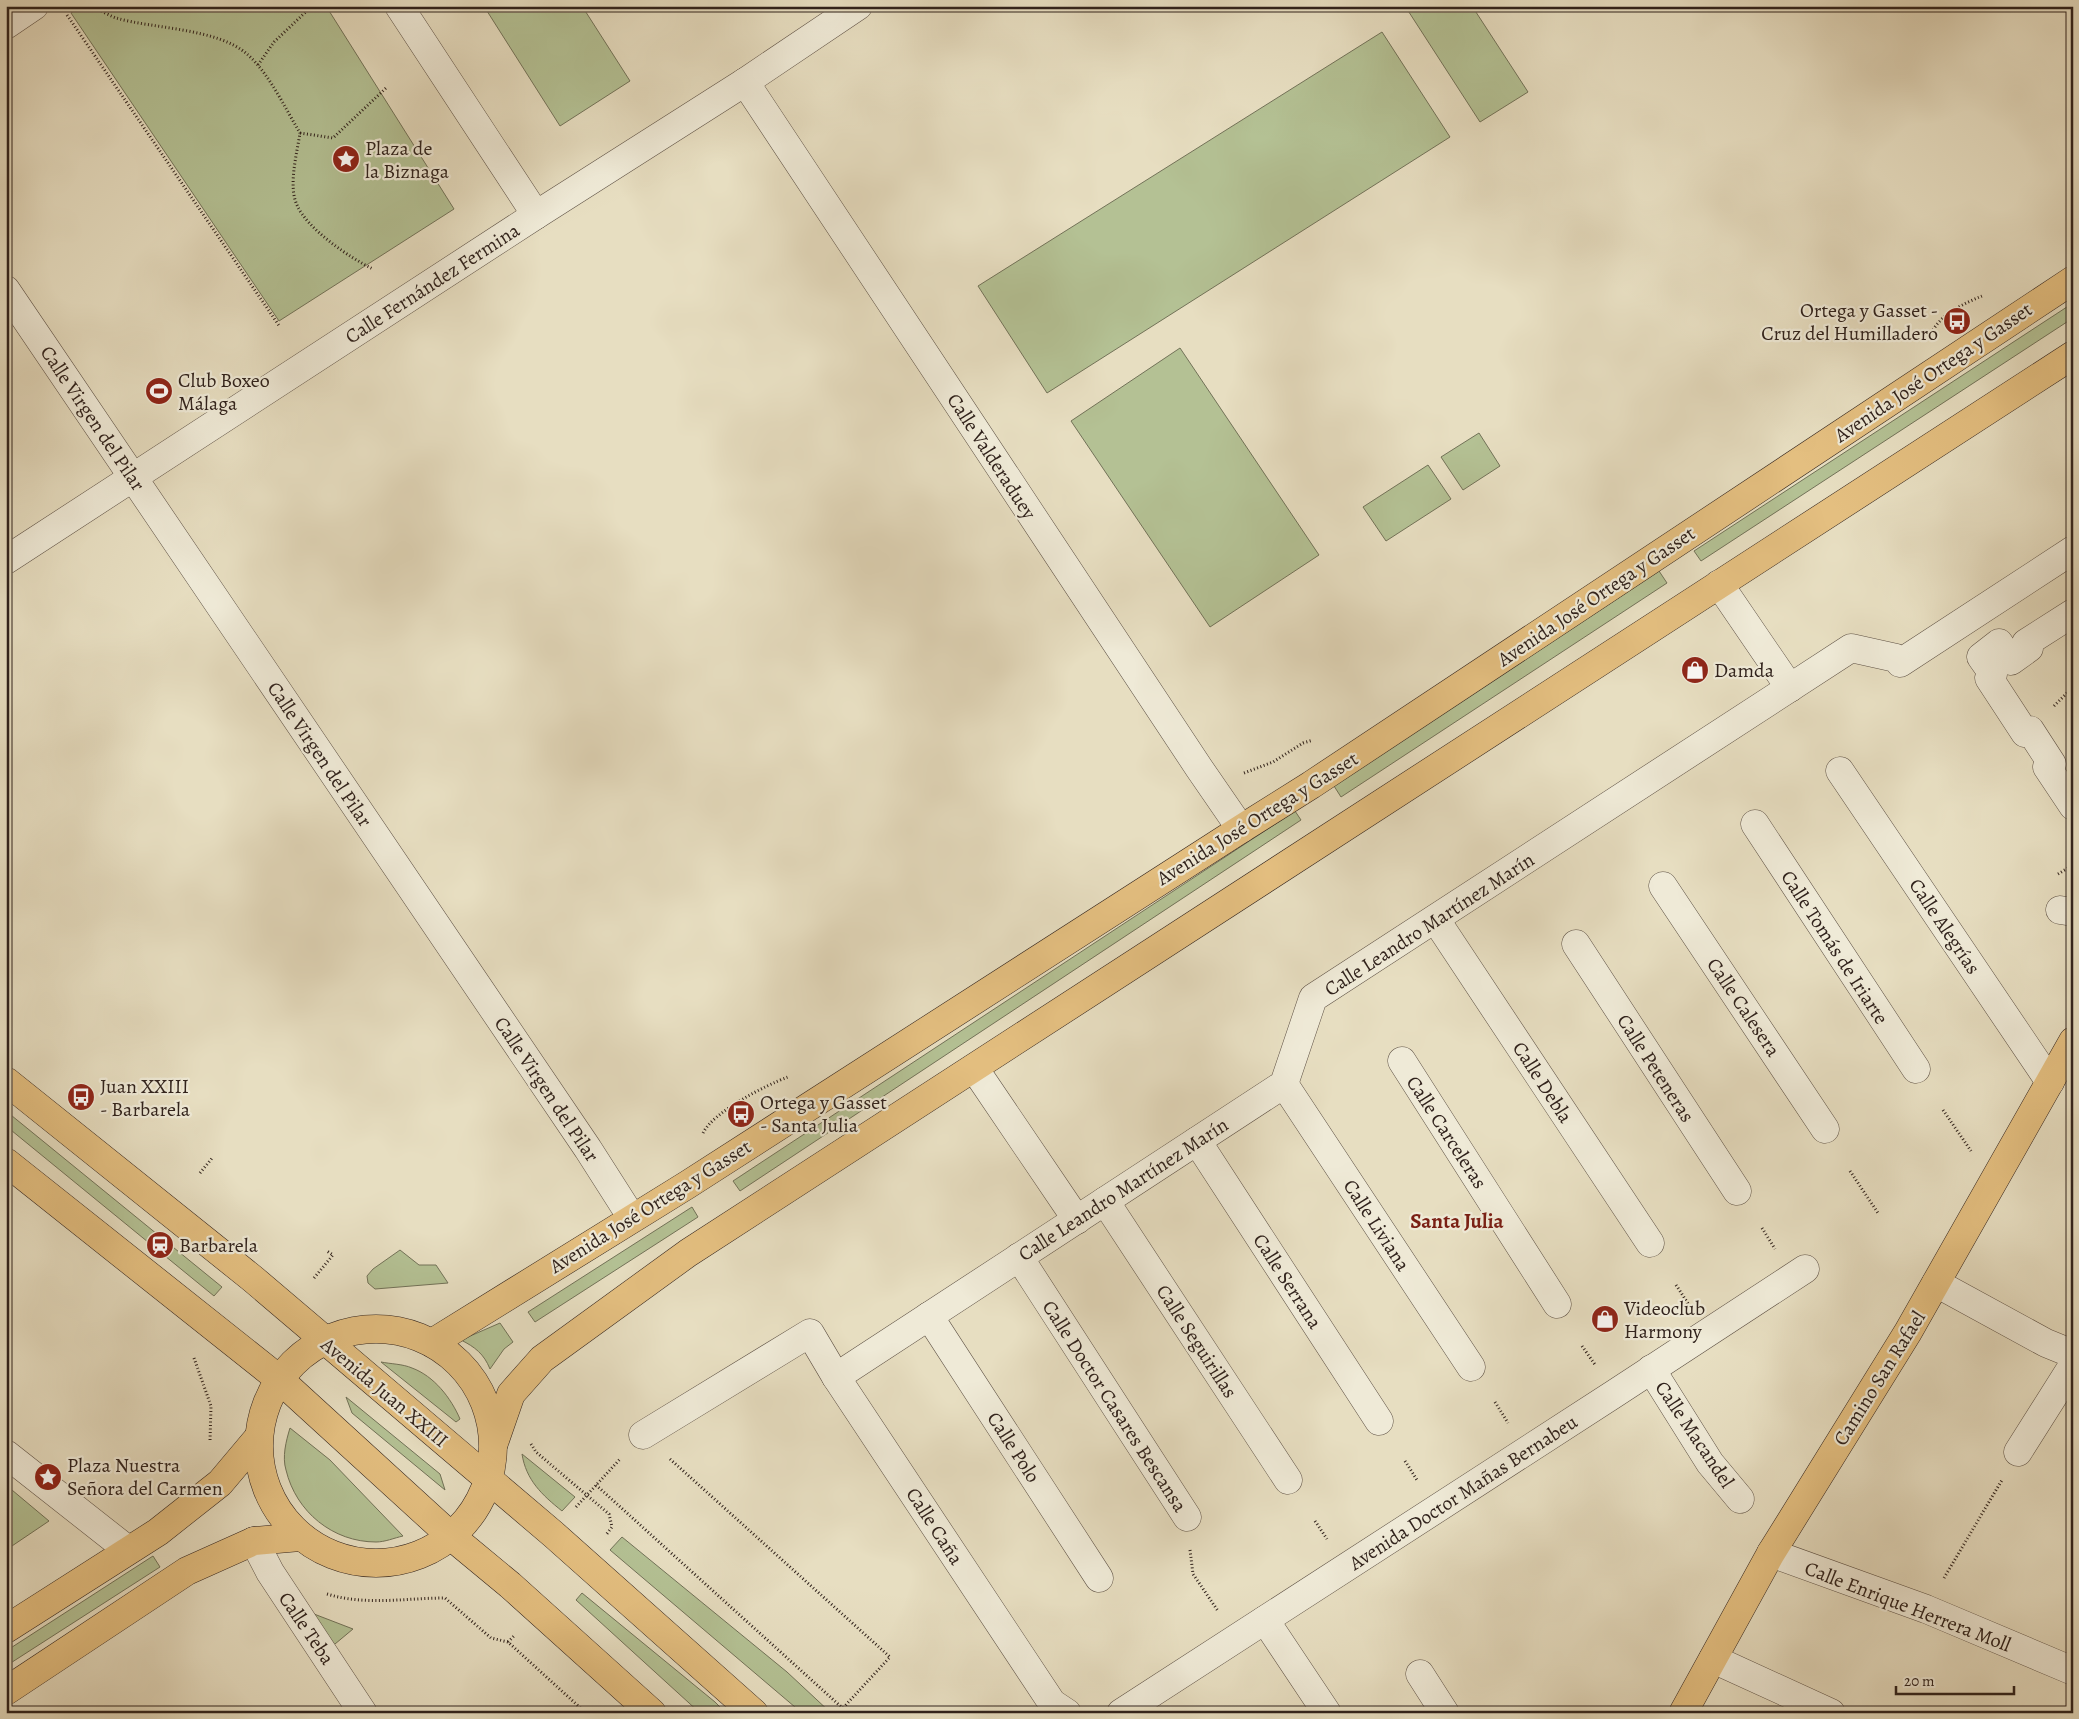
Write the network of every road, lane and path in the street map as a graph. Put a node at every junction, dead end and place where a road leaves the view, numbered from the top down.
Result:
1 (34, 6) edge
2 (92, 6) edge
3 (312, 6) edge
4 (399, 6) edge
5 (858, 6) edge
6 (64, 11) dead end
7 (6, 25) edge
8 (258, 65) junction
9 (745, 82) junction
10 (386, 88) dead end
11 (300, 133) junction
12 (536, 215) junction
13 (373, 268) dead end
14 (2073, 280) edge
15 (6, 290) edge
16 (280, 327) dead end
17 (2073, 355) edge
18 (133, 478) junction
19 (2073, 550) edge
20 (6, 560) edge
21 (1720, 584) junction
22 (2073, 613) edge
23 (2073, 687) edge
24 (1790, 688) junction
25 (2052, 708) dead end
26 (1840, 771) dead end
27 (2073, 806) edge
28 (1755, 824) dead end
29 (1241, 828) junction
30 (1663, 886) dead end
31 (1436, 920) junction
32 (1576, 944) dead end
33 (2073, 1041) edge
34 (1402, 1061) dead end
35 (974, 1068) junction
36 (1916, 1070) dead end
37 (6, 1081) edge
38 (2050, 1082) junction
39 (1284, 1084) junction
40 (1943, 1110) dead end
41 (1825, 1129) dead end
42 (1197, 1141) junction
43 (1971, 1151) dead end
44 (213, 1157) dead end
45 (6, 1162) edge
46 (1850, 1171) dead end
47 (200, 1173) dead end
48 (1737, 1192) dead end
49 (1105, 1201) junction
50 (1878, 1213) dead end
51 (632, 1218) junction
52 (1077, 1220) junction
53 (1650, 1244) dead end
54 (327, 1251) dead end
55 (1019, 1257) junction
56 (1805, 1269) dead end
57 (314, 1278) dead end
58 (1936, 1283) junction
59 (1557, 1304) dead end
60 (929, 1316) junction
61 (324, 1340) junction
62 (432, 1343) junction
63 (2073, 1354) edge
64 (2073, 1365) edge
65 (1470, 1367) dead end
66 (1651, 1368) junction
67 (836, 1377) junction
68 (279, 1379) junction
69 (211, 1406) dead end
70 (1379, 1421) dead end
71 (643, 1434) junction
72 (258, 1440) junction
73 (494, 1443) junction
74 (210, 1446) dead end
75 (2018, 1452) joint
76 (6, 1454) edge
77 (1288, 1480) dead end
78 (489, 1481) junction
79 (596, 1485) junction
80 (1740, 1499) dead end
81 (1187, 1517) joint
82 (553, 1534) junction
83 (300, 1537) junction
84 (452, 1537) junction
85 (254, 1541) junction
86 (128, 1550) junction
87 (1771, 1553) junction
88 (1099, 1578) dead end
89 (323, 1593) dead end
90 (1926, 1609) junction
91 (1265, 1620) junction
92 (6, 1629) edge
93 (1236, 1639) junction
94 (1713, 1660) junction
95 (2073, 1671) edge
96 (1420, 1674) dead end
97 (6, 1691) edge
98 (843, 1708) junction
99 (363, 1713) edge
100 (586, 1713) edge
101 (652, 1713) edge
102 (754, 1713) edge
103 (848, 1713) edge
104 (1067, 1713) edge
105 (1121, 1713) edge
106 (1327, 1713) edge
107 (1445, 1713) edge
108 (1683, 1713) edge
109 (1832, 1713) edge

1 - 7 street
2 - 8 path
3 - 8 path
4 - 12 street
5 - 9 street, Calle Fernández Fermina
6 - 16 path
8 - 11 path
9 - 12 street, Calle Fernández Fermina
9 - 29 street, Calle Valderaduey
10 - 11 path
11 - 13 path
12 - 18 street, Calle Fernández Fermina
14 - 29 main road, Avenida José Ortega y Gasset
15 - 18 street, Calle Virgen del Pilar
17 - 21 main road
18 - 20 street, Calle Fernández Fermina
18 - 51 street, Calle Virgen del Pilar
19 - 24 street, Calle Leandro Martínez Marín
21 - 24 street
21 - 35 main road
22 - 27 street
23 - 25 path
24 - 31 street, Calle Leandro Martínez Marín
26 - 38 street, Calle Alegrías
28 - 36 street, Calle Tomás de Iriarte
29 - 51 main road, Avenida José Ortega y Gasset
30 - 41 street, Calle Calesera
31 - 39 street, Calle Leandro Martínez Marín
31 - 53 street, Calle Debla
32 - 48 street, Calle Peteneras
33 - 38 main road, Camino San Rafael
34 - 59 street, Calle Carceleras
35 - 52 street
35 - 73 main road
37 - 61 main road, Avenida Juan XXIII
38 - 58 main road, Camino San Rafael
39 - 42 street, Calle Leandro Martínez Marín
39 - 65 street, Calle Liviana
40 - 43 path
42 - 49 street, Calle Leandro Martínez Marín
42 - 70 street, Calle Serrana
44 - 47 path
45 - 68 main road
46 - 50 path
49 - 52 street, Calle Leandro Martínez Marín
49 - 77 street, Calle Seguirillas
51 - 62 main road, Avenida José Ortega y Gasset
52 - 55 street, Calle Leandro Martínez Marín
54 - 57 path
55 - 60 street, Calle Leandro Martínez Marín
55 - 81 street, Calle Doctor Casares Bescansa
56 - 66 street, Avenida Doctor Mañas Bernabeu
58 - 63 street
58 - 87 main road, Camino San Rafael
60 - 67 street, Calle Leandro Martínez Marín
60 - 88 street, Calle Polo
61 - 62 main road
61 - 68 main road
61 - 78 main road, Avenida Juan XXIII
62 - 73 main road
64 - 75 street
66 - 80 street, Calle Macandel
66 - 91 street, Avenida Doctor Mañas Bernabeu
67 - 71 street, Calle Caña
67 - 104 street, Calle Caña
68 - 72 main road
68 - 84 main road
69 - 74 path
71 - 79 path
71 - 98 path
72 - 83 main road
72 - 86 main road
73 - 78 main road
75 - 90 path
76 - 86 street
78 - 82 main road, Avenida Juan XXIII
78 - 84 main road
79 - 82 path
79 - 98 path
81 - 93 path, Calle Doctor Casares Bescansa
82 - 102 main road, Avenida Juan XXIII
83 - 84 main road
83 - 85 main road
84 - 101 main road
85 - 97 main road
85 - 99 street, Calle Teba
86 - 92 main road
87 - 90 street, Calle Enrique Herrera Moll
87 - 94 main road, Camino San Rafael
89 - 100 path
90 - 95 street, Calle Enrique Herrera Moll
91 - 93 street, Avenida Doctor Mañas Bernabeu
91 - 106 street
93 - 105 street, Avenida Doctor Mañas Bernabeu
94 - 108 main road, Camino San Rafael
94 - 109 street
96 - 107 street
98 - 103 path

